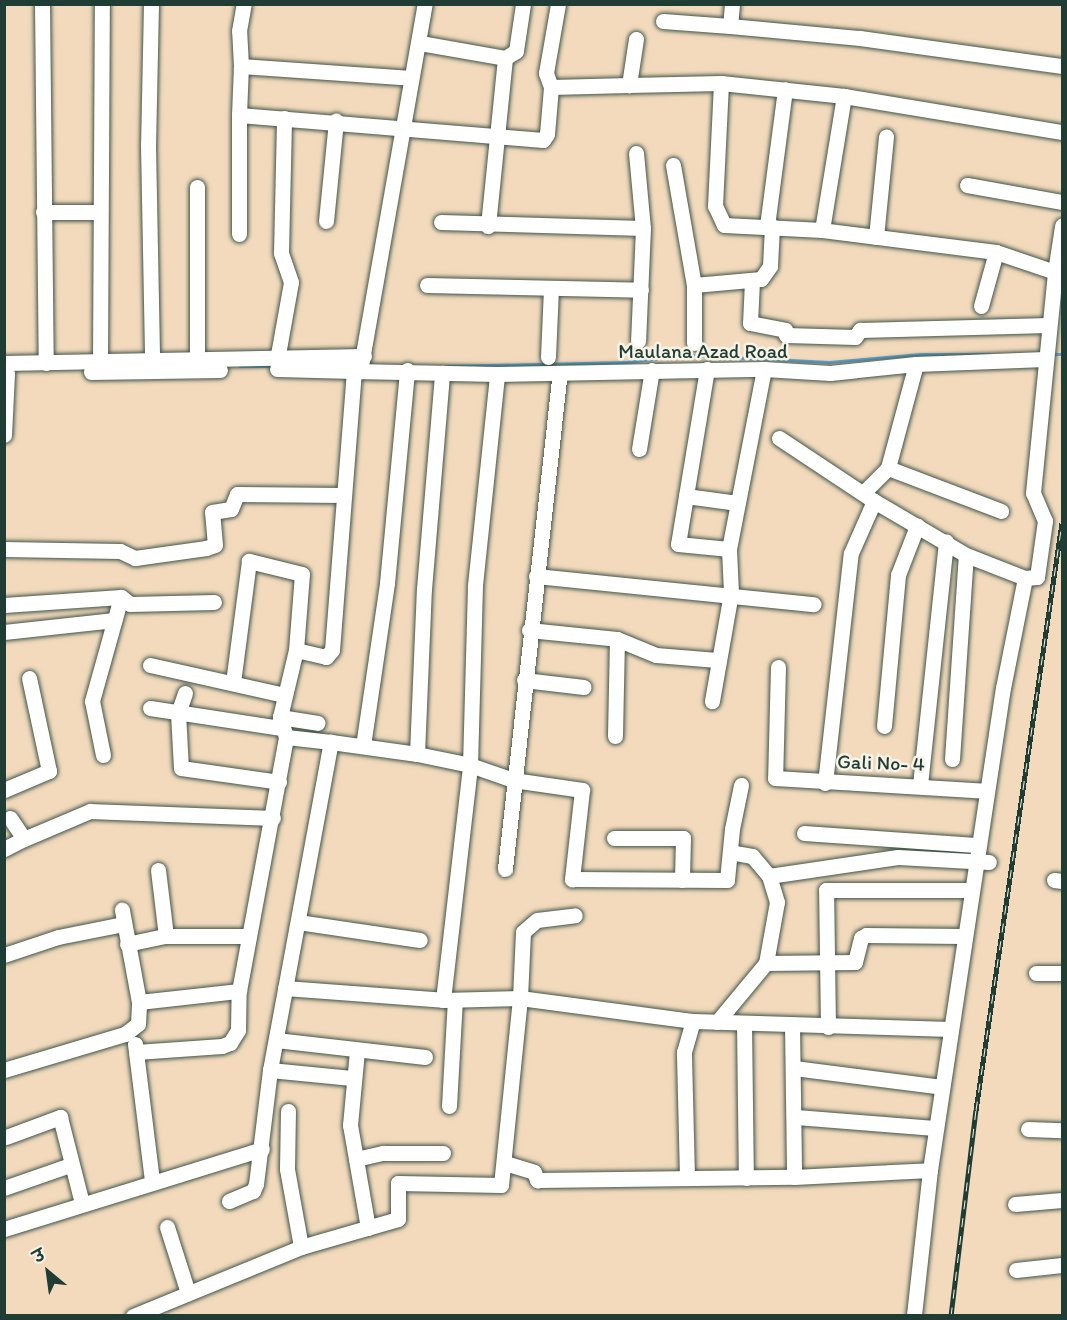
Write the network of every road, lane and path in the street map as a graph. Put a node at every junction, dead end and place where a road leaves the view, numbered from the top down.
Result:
1 (42, 4) edge
2 (102, 4) edge
3 (151, 4) edge
4 (243, 4) edge
5 (425, 4) edge
6 (524, 4) edge
7 (558, 4) edge
8 (732, 4) edge
9 (663, 21) dead end
10 (730, 26) junction
11 (636, 39) dead end
12 (420, 43) junction
13 (505, 58) junction
14 (241, 66) junction
15 (1062, 66) edge
16 (411, 78) junction
17 (721, 84) junction
18 (629, 85) junction
19 (551, 87) junction
20 (785, 89) junction
21 (844, 96) junction
22 (238, 115) junction
23 (284, 118) junction
24 (336, 120) junction
25 (402, 128) junction
26 (1062, 132) edge
27 (497, 136) junction
28 (885, 136) dead end
29 (636, 153) dead end
30 (673, 165) dead end
31 (967, 185) dead end
32 (197, 187) dead end
33 (1062, 202) edge
34 (43, 212) junction
35 (99, 212) junction
36 (326, 221) dead end
37 (441, 222) dead end
38 (489, 226) junction
39 (770, 226) junction
40 (1062, 226) edge
41 (643, 228) junction
42 (822, 230) junction
43 (239, 234) dead end
44 (876, 237) junction
45 (996, 252) junction
46 (1055, 272) junction
47 (752, 281) junction
48 (427, 285) dead end
49 (694, 285) junction
50 (551, 288) junction
51 (641, 290) junction
52 (981, 306) dead end
53 (1049, 325) junction
54 (639, 341) dead end
55 (694, 343) dead end
56 (1045, 354) junction
57 (548, 357) dead end
58 (197, 360) junction
59 (277, 360) junction
60 (152, 361) junction
61 (100, 362) junction
62 (46, 363) junction
63 (916, 364) junction
64 (360, 365) junction
65 (707, 369) junction
66 (764, 369) junction
67 (5, 370) edge
68 (407, 370) junction
69 (652, 370) junction
70 (442, 373) junction
71 (560, 373) junction
72 (497, 374) junction
73 (4, 435) edge
74 (779, 438) dead end
75 (639, 449) dead end
76 (888, 468) junction
77 (343, 495) junction
78 (686, 496) junction
79 (868, 497) junction
80 (738, 503) junction
81 (1001, 511) dead end
82 (917, 526) junction
83 (946, 541) junction
84 (4, 549) edge
85 (729, 549) junction
86 (966, 555) junction
87 (536, 576) junction
88 (1025, 578) junction
89 (731, 593) junction
90 (121, 597) junction
91 (214, 602) dead end
92 (813, 604) dead end
93 (4, 605) edge
94 (114, 620) junction
95 (530, 630) junction
96 (4, 632) edge
97 (617, 639) junction
98 (296, 650) junction
99 (717, 660) junction
100 (150, 665) dead end
101 (778, 667) dead end
102 (29, 678) dead end
103 (524, 680) junction
104 (233, 683) junction
105 (584, 687) dead end
106 (184, 693) dead end
107 (284, 695) junction
108 (711, 701) dead end
109 (150, 708) dead end
110 (178, 713) junction
111 (318, 723) dead end
112 (884, 726) dead end
113 (282, 727) junction
114 (615, 736) dead end
115 (331, 742) junction
116 (363, 746) junction
117 (417, 754) junction
118 (103, 755) dead end
119 (952, 759) dead end
120 (470, 765) junction
121 (513, 780) junction
122 (279, 782) junction
123 (825, 783) junction
124 (741, 785) dead end
125 (920, 785) junction
126 (4, 790) edge
127 (986, 791) junction
128 (10, 818) dead end
129 (273, 818) junction
130 (804, 833) dead end
131 (24, 838) junction
132 (614, 838) dead end
133 (4, 849) edge
134 (730, 852) junction
135 (980, 856) junction
136 (505, 869) dead end
137 (158, 870) dead end
138 (770, 876) junction
139 (682, 880) junction
140 (971, 890) junction
141 (575, 915) dead end
142 (298, 922) junction
143 (166, 936) junction
144 (249, 936) junction
145 (963, 936) junction
146 (420, 940) dead end
147 (127, 944) junction
148 (4, 955) edge
149 (827, 962) junction
150 (766, 963) junction
151 (1036, 973) dead end
152 (1062, 974) edge
153 (285, 988) junction
154 (239, 991) junction
155 (520, 998) junction
156 (449, 1000) junction
157 (139, 1002) junction
158 (693, 1021) junction
159 (717, 1022) junction
160 (744, 1023) junction
161 (792, 1025) junction
162 (828, 1027) junction
163 (951, 1029) junction
164 (133, 1030) junction
165 (276, 1040) junction
166 (357, 1051) junction
167 (136, 1052) junction
168 (425, 1057) dead end
169 (794, 1068) junction
170 (4, 1070) edge
171 (270, 1070) junction
172 (352, 1078) junction
173 (942, 1087) junction
174 (449, 1106) dead end
175 (288, 1111) dead end
176 (796, 1117) junction
177 (935, 1128) junction
178 (1028, 1129) dead end
179 (1062, 1130) edge
180 (6, 1137) dead end
181 (262, 1149) junction
182 (443, 1153) dead end
183 (356, 1159) junction
184 (505, 1163) junction
185 (70, 1165) junction
186 (930, 1170) junction
187 (794, 1177) junction
188 (687, 1178) junction
189 (746, 1178) junction
190 (152, 1180) junction
191 (4, 1188) edge
192 (1062, 1200) edge
193 (229, 1201) dead end
194 (82, 1203) junction
195 (1015, 1204) dead end
196 (167, 1227) dead end
197 (368, 1228) junction
198 (4, 1229) edge
199 (301, 1247) junction
200 (1062, 1265) edge
201 (1016, 1270) dead end
202 (188, 1293) junction
203 (134, 1316) edge
204 (914, 1316) edge

1 - 34 street
2 - 35 street
3 - 60 street
4 - 14 street
5 - 12 street
6 - 13 street
7 - 19 street
8 - 10 street
9 - 10 street
10 - 15 street
11 - 18 street
12 - 13 street
12 - 16 street
13 - 27 street
14 - 16 street
14 - 22 street
16 - 25 street
17 - 18 street
17 - 20 street
17 - 39 street
18 - 19 street
19 - 27 street
20 - 21 street
20 - 39 street
21 - 26 street
21 - 42 street
22 - 23 street
22 - 43 street
23 - 24 street
23 - 59 street
24 - 25 street
24 - 36 street
25 - 27 street
25 - 64 street
27 - 38 street
28 - 44 street
29 - 41 street
30 - 49 street
31 - 33 street
32 - 58 street
34 - 35 street
34 - 62 street
35 - 61 street
37 - 38 street
38 - 41 street
39 - 42 street
39 - 47 street
40 - 46 street
41 - 51 street
42 - 44 street
44 - 45 street
45 - 46 street
45 - 52 street
46 - 53 street
47 - 49 street
47 - 53 street
48 - 50 street
49 - 55 street
50 - 51 street
50 - 57 street
51 - 54 street
53 - 56 street
56 - 63 street, Maulana Azad Road
56 - 88 street
58 - 59 street
58 - 60 street
59 - 64 street
60 - 61 street
61 - 62 street
62 - 67 street
63 - 66 street, Maulana Azad Road
63 - 76 street
64 - 67 street
64 - 68 street, Maulana Azad Road
64 - 77 street
65 - 66 street, Maulana Azad Road
65 - 69 street, Maulana Azad Road
65 - 78 street
66 - 80 street
67 - 73 street
68 - 70 street, Maulana Azad Road
68 - 116 street
69 - 71 street, Maulana Azad Road
69 - 75 street
70 - 72 street, Maulana Azad Road
70 - 117 street
71 - 72 street, Maulana Azad Road
71 - 87 street
72 - 120 street
74 - 79 street
76 - 79 street
76 - 81 street
77 - 84 street
77 - 98 street
78 - 80 street
78 - 85 street
79 - 82 street
79 - 123 street
80 - 85 street
82 - 83 street
82 - 112 street
83 - 86 street
83 - 125 street
85 - 89 street
86 - 88 street
86 - 119 street
87 - 89 street
87 - 95 street
88 - 127 street
89 - 92 street
89 - 99 street
90 - 91 street
90 - 93 street
90 - 94 street
94 - 96 street
94 - 118 street
95 - 97 street
95 - 103 street
97 - 99 street
97 - 114 street
98 - 104 street
98 - 107 street
99 - 108 street
100 - 104 street
101 - 123 street, Gali No- 4
102 - 126 street
103 - 105 street
103 - 121 street
104 - 107 street
106 - 110 street
107 - 113 street
109 - 110 street
110 - 113 street
110 - 122 street
111 - 113 street
113 - 115 street
113 - 122 street
115 - 116 street
115 - 142 street
116 - 117 street
117 - 120 street
120 - 121 street
120 - 156 street
121 - 136 street
121 - 139 street
122 - 129 street
123 - 125 street, Gali No- 4
124 - 134 street
125 - 127 street, Gali No- 4
127 - 135 street
128 - 131 street
129 - 131 street
129 - 144 street
130 - 135 street
131 - 133 street
132 - 139 street
134 - 138 street
134 - 139 street
135 - 138 street
135 - 140 street
137 - 143 street
138 - 150 street
140 - 145 street
140 - 149 street
141 - 155 street
142 - 146 street
142 - 153 street
143 - 144 street
143 - 147 street
144 - 154 street
145 - 149 street
145 - 163 street
147 - 148 street
147 - 157 street
149 - 150 street
149 - 162 street
150 - 159 street
151 - 152 street
153 - 156 street
153 - 165 street
154 - 157 street
154 - 167 street
155 - 156 street
155 - 158 street
155 - 184 street
156 - 174 street
157 - 164 street
158 - 159 street
158 - 188 street
159 - 160 street
160 - 161 street
160 - 189 street
161 - 162 street
161 - 169 street
162 - 163 street
163 - 173 street
164 - 167 street
164 - 170 street
165 - 166 street
165 - 171 street
166 - 168 street
166 - 172 street
167 - 190 street
169 - 173 street
169 - 176 street
171 - 172 street
171 - 181 street
172 - 183 street
173 - 177 street
175 - 199 street
176 - 177 street
176 - 187 street
177 - 186 street
178 - 179 street
180 - 185 street
181 - 190 street
181 - 193 street
182 - 183 street
183 - 197 street
184 - 188 street
184 - 197 street
185 - 191 street
185 - 194 street
186 - 187 street
186 - 204 street
187 - 189 street
188 - 189 street
190 - 194 street
192 - 195 street
194 - 198 street
196 - 202 street
197 - 199 street
199 - 202 street
200 - 201 street
202 - 203 street

